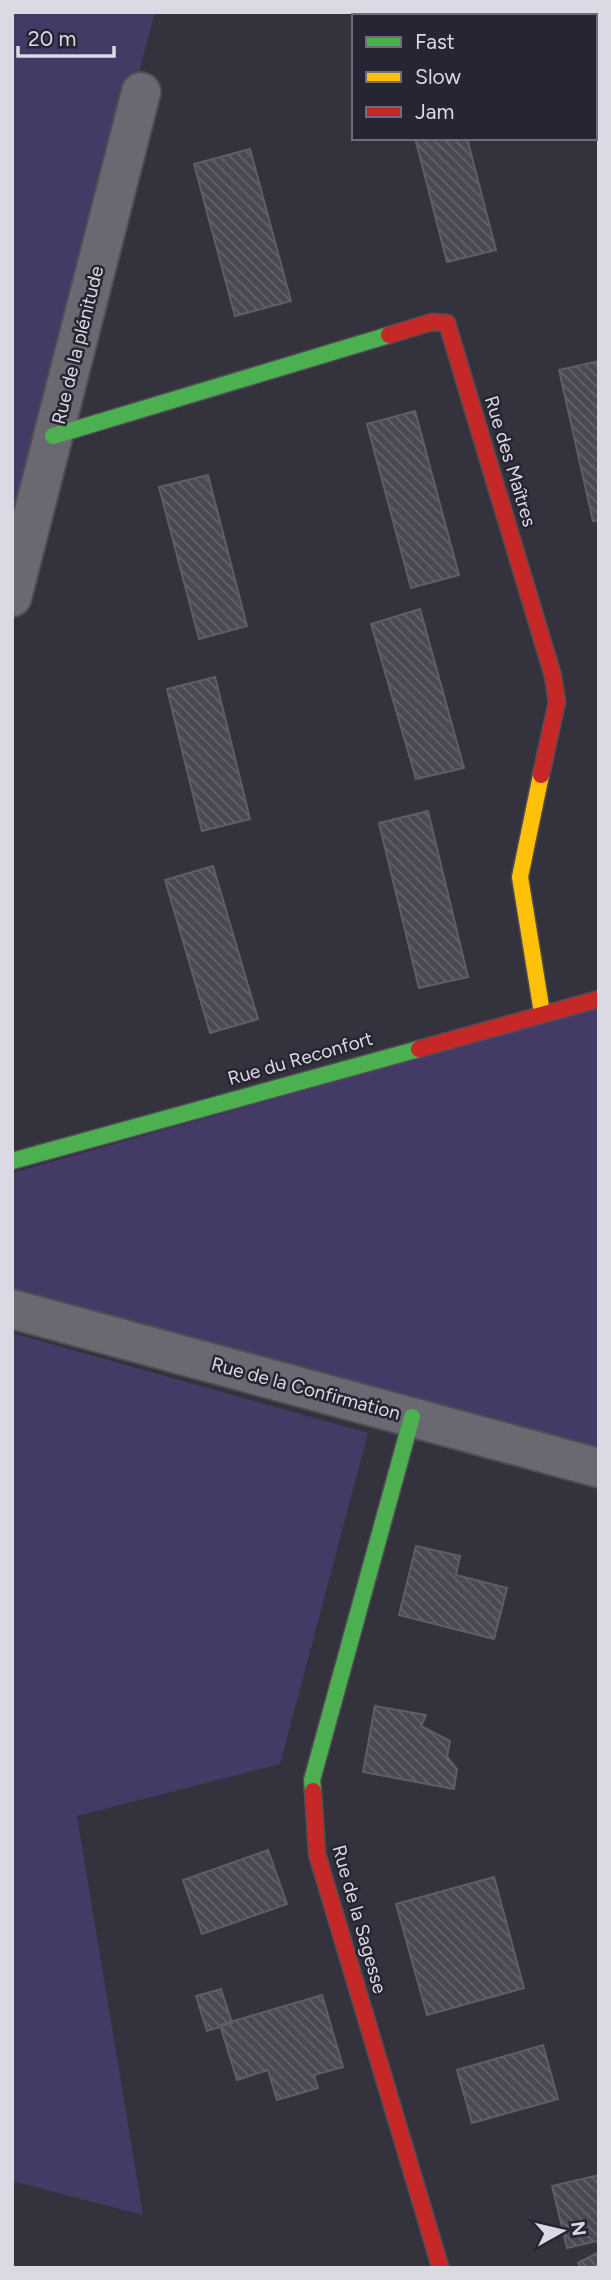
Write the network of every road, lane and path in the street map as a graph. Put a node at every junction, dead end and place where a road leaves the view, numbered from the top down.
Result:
1 (141, 92) dead end
2 (53, 436) junction
3 (12, 597) edge
4 (599, 999) edge
5 (542, 1013) junction
6 (12, 1161) edge
7 (12, 1310) edge
8 (412, 1417) junction
9 (599, 1468) edge
10 (440, 2266) edge

1 - 2 street, Rue de la plénitude
2 - 3 street, Rue de la plénitude
2 - 5 street, Rue des Maîtres
4 - 5 street, Rue du Reconfort
5 - 6 street, Rue du Reconfort
7 - 8 street, Rue de la Confirmation
8 - 9 street, Rue de la Confirmation
8 - 10 street, Rue de la Sagesse

